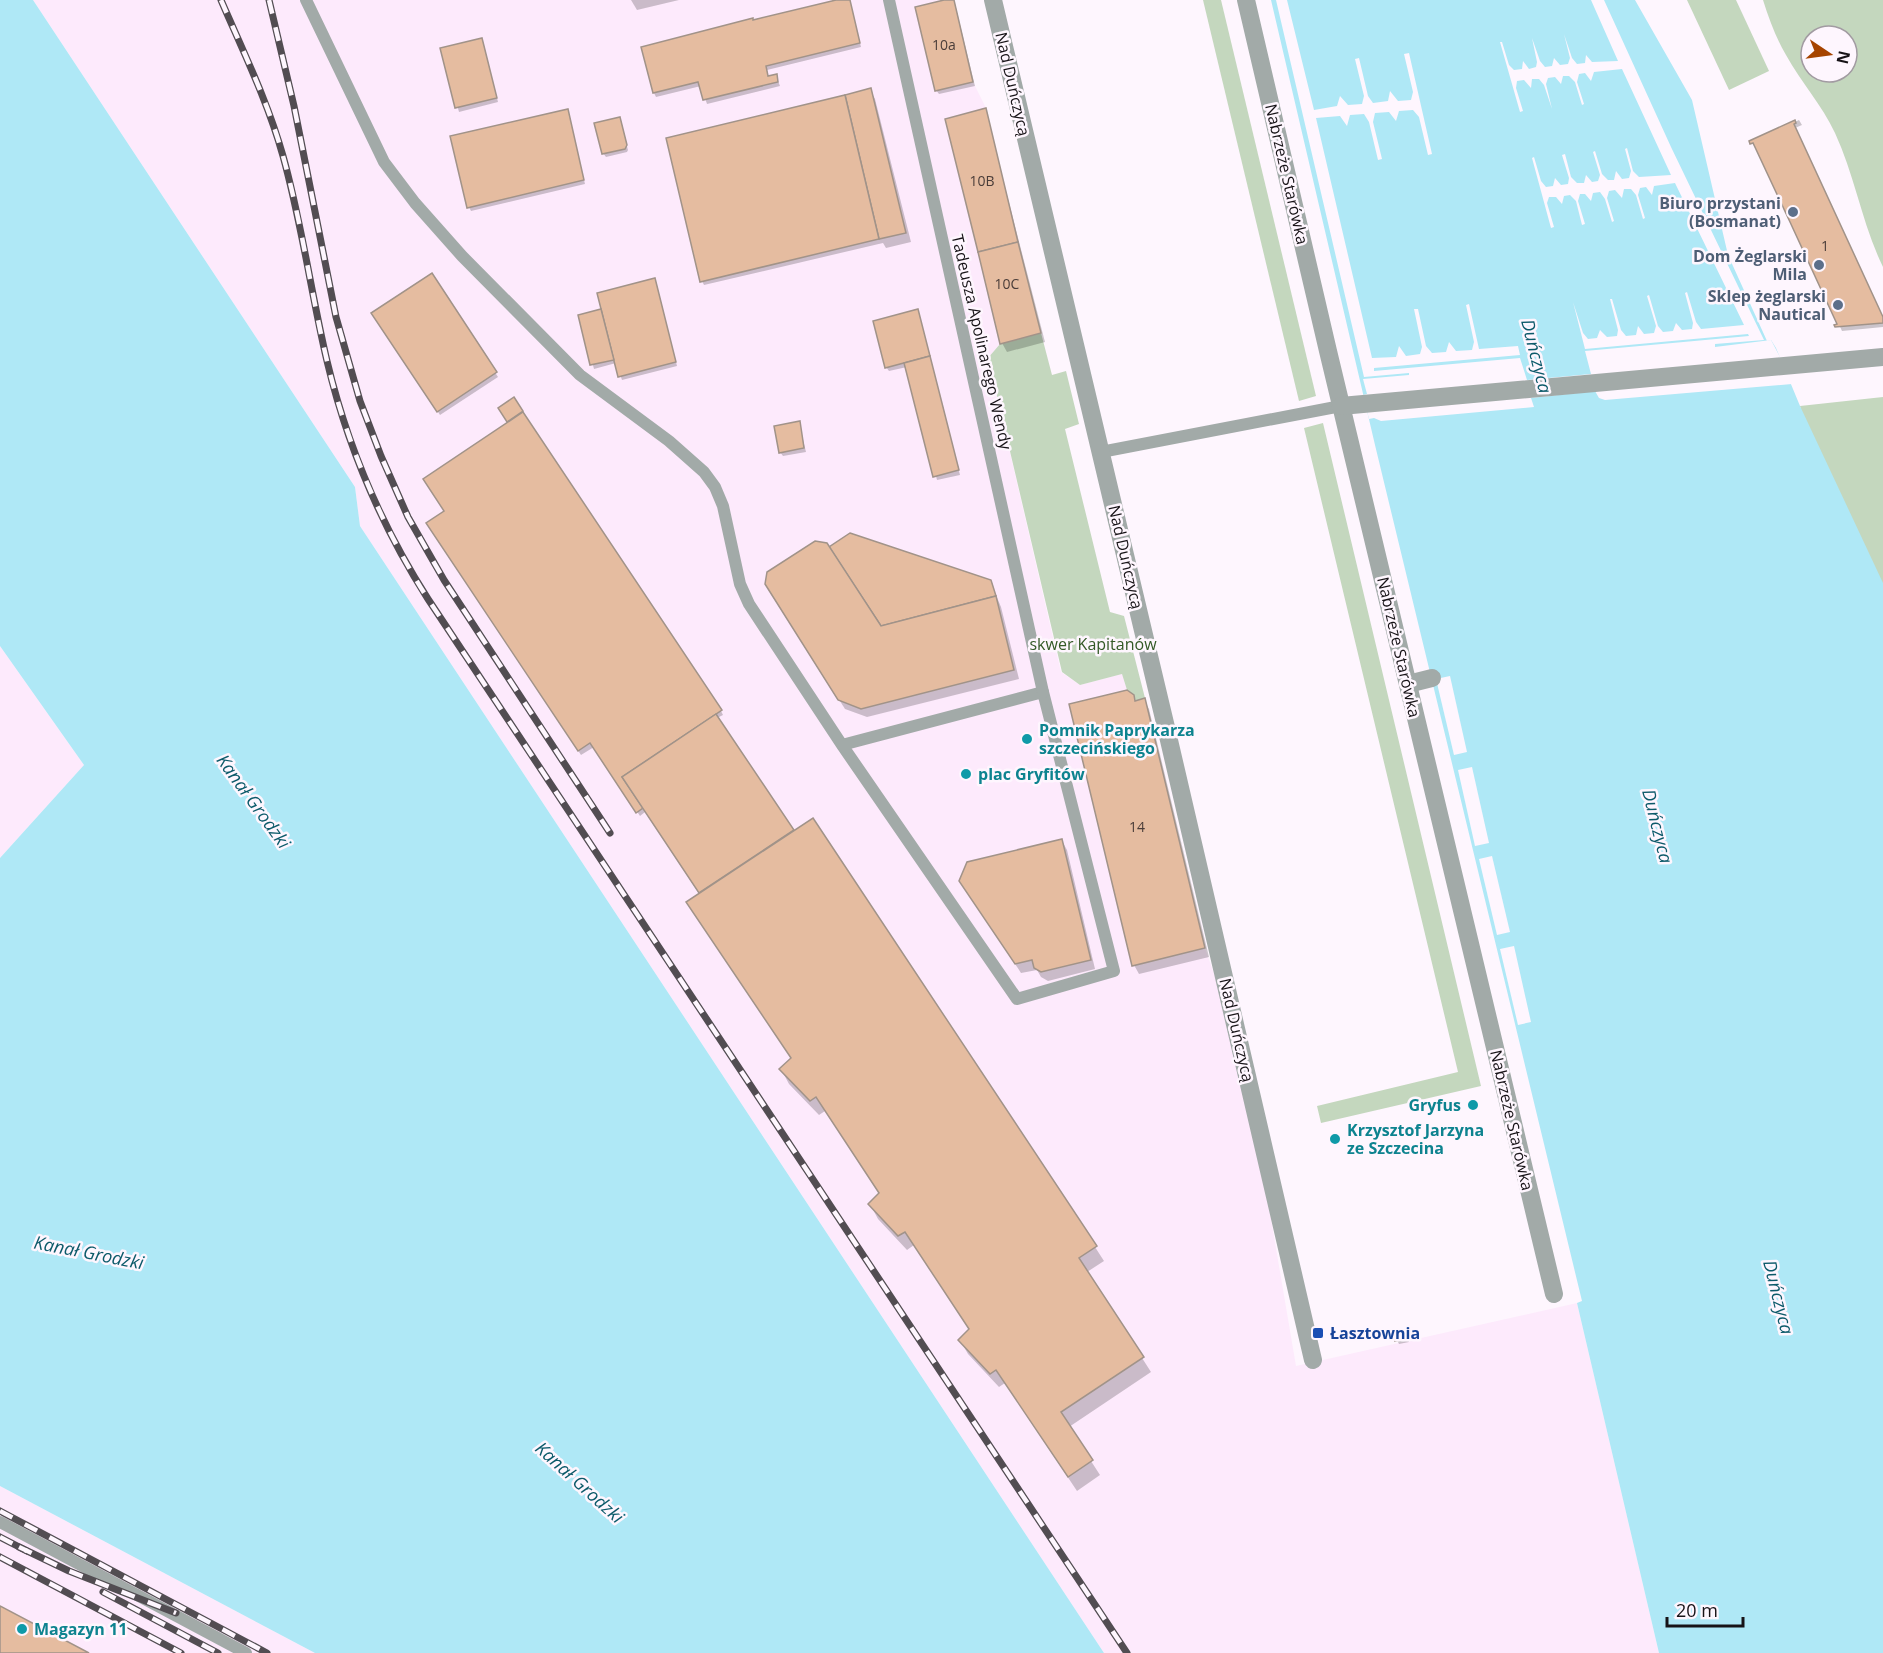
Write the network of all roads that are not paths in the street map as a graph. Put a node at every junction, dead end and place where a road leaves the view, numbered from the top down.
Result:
1 (306, 0) edge
2 (889, 0) edge
3 (993, 0) edge
4 (1246, 0) edge
5 (1883, 357) edge
6 (1341, 406) junction
7 (1101, 452) junction
8 (1432, 678) dead end
9 (1408, 684) junction
10 (1043, 692) junction
11 (842, 745) junction
12 (1554, 1294) dead end
13 (1313, 1359) dead end
14 (0, 1522) edge
15 (246, 1653) edge

1 - 11 lane
2 - 10 lane, Tadeusza Apolinarego Wendy
3 - 7 street, Nad Duńczycą
4 - 6 street, Nabrzeże Starówka
5 - 6 street
6 - 7 lane
6 - 9 street, Nabrzeże Starówka
7 - 13 street, Nad Duńczycą
8 - 9 street
9 - 12 street, Nabrzeże Starówka
10 - 11 lane
10 - 11 lane, Tadeusza Apolinarego Wendy
14 - 15 lane

